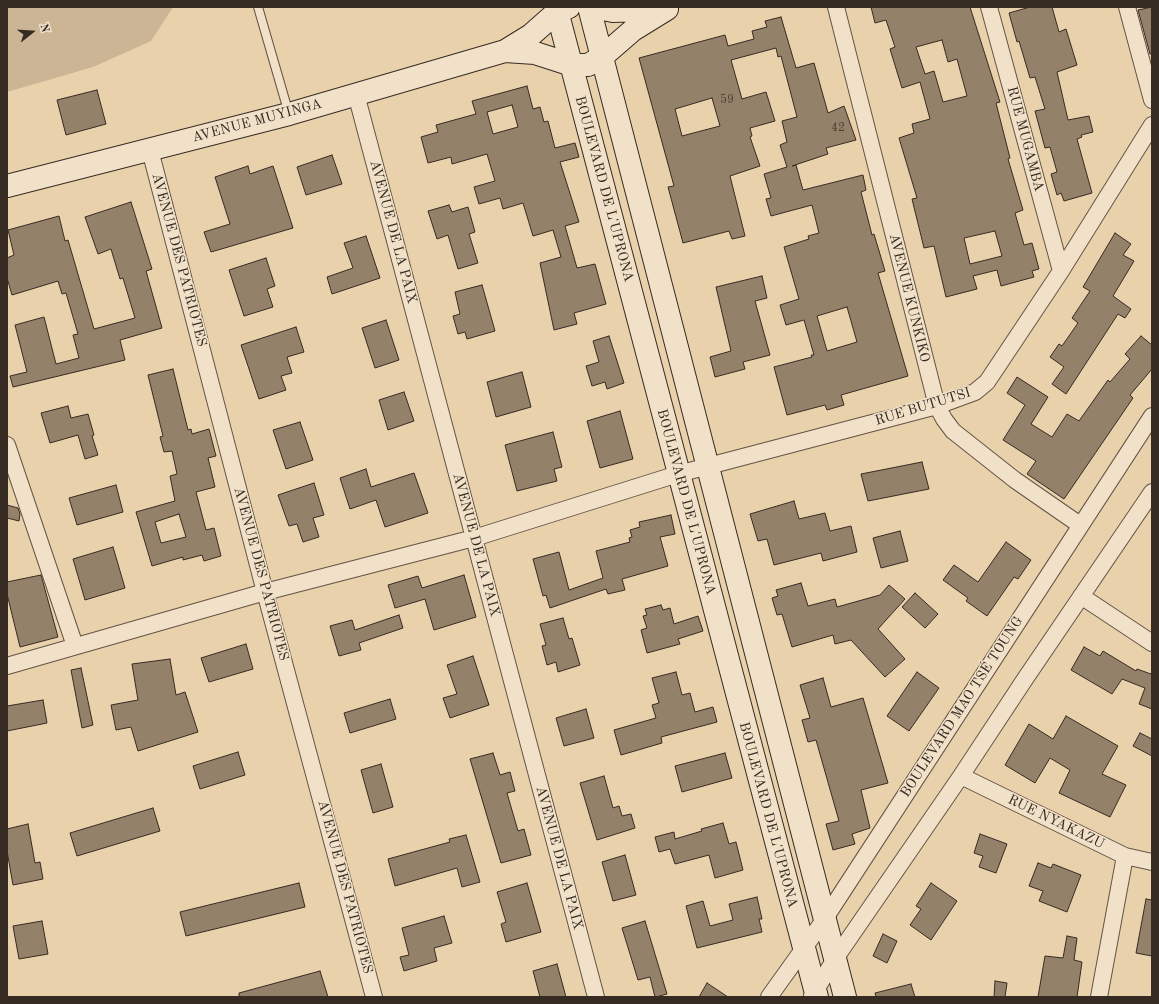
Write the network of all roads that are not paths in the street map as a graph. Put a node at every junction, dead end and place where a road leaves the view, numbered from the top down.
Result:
1 (258, 7) edge
2 (590, 7) edge
3 (836, 7) edge
4 (989, 7) edge
5 (1127, 7) edge
6 (670, 8) edge
7 (561, 9) edge
8 (630, 21) junction
9 (533, 44) junction
10 (603, 56) junction
11 (572, 65) junction
12 (356, 94) junction
13 (1152, 100) edge
14 (289, 114) junction
15 (1152, 125) edge
16 (150, 150) junction
17 (7, 186) edge
18 (1061, 271) junction
19 (936, 406) junction
20 (1152, 416) edge
21 (7, 445) edge
22 (707, 466) junction
23 (678, 474) junction
24 (1152, 492) edge
25 (1080, 525) junction
26 (474, 538) junction
27 (266, 592) junction
28 (1081, 596) junction
29 (1152, 643) edge
30 (75, 646) junction
31 (7, 666) edge
32 (961, 776) junction
33 (1125, 856) junction
34 (1152, 862) edge
35 (824, 920) junction
36 (804, 950) junction
37 (835, 959) junction
38 (814, 995) edge
39 (374, 997) edge
40 (596, 997) edge
41 (769, 997) edge
42 (845, 997) edge
43 (1099, 997) edge

1 - 14 lane
2 - 8 street
2 - 10 street, BOULEVARD DE L'UPRONA
3 - 19 street, AVENUE KUNKIKO
4 - 18 street, RUE MUGAMBA
5 - 13 street
6 - 8 street
7 - 9 street
7 - 11 street, BOULEVARD DE L'UPRONA
8 - 10 street
9 - 11 street, AVENUE MUYINGA
9 - 12 street, AVENUE MUYINGA
10 - 11 street
10 - 22 street, BOULEVARD DE L'UPRONA
11 - 23 street, BOULEVARD DE L'UPRONA
12 - 14 street, AVENUE MUYINGA
12 - 26 street, AVENUE DE LA PAIX
14 - 16 street, AVENUE MUYINGA
15 - 18 street, RUE BUTUTSI
16 - 17 street, AVENUE MUYINGA
16 - 27 street, AVENUE DES PATRIOTES
18 - 19 street, RUE BUTUTSI
19 - 22 street, RUE BUTUTSI
19 - 25 street, AVENUE KUNKIKO
20 - 25 street, BOULEVARD MAO TSÉ TOUNG
21 - 30 street
22 - 23 street, RUE BUTUTSI
22 - 35 street, BOULEVARD DE L'UPRONA
23 - 26 street, RUE BUTUTSI
23 - 36 street, BOULEVARD DE L'UPRONA
24 - 28 street
25 - 35 street, BOULEVARD MAO TSÉ TOUNG
26 - 27 street, RUE BUTUTSI
26 - 40 street, AVENUE DE LA PAIX
27 - 30 street, RUE BUTUTSI
27 - 39 street, AVENUE DES PATRIOTES
28 - 29 street
28 - 32 street
30 - 31 street, RUE BUTUTSI
32 - 33 street, RUE NYAKAZU
32 - 37 street
33 - 34 street, RUE NYAKAZU
33 - 43 street
35 - 36 street, BOULEVARD MAO TSÉ TOUNG
35 - 37 street, BOULEVARD DE L'UPRONA
36 - 38 street, BOULEVARD DE L'UPRONA
36 - 41 street, BOULEVARD MAO TSÉ TOUNG
37 - 38 street
37 - 42 street, BOULEVARD DE L'UPRONA

